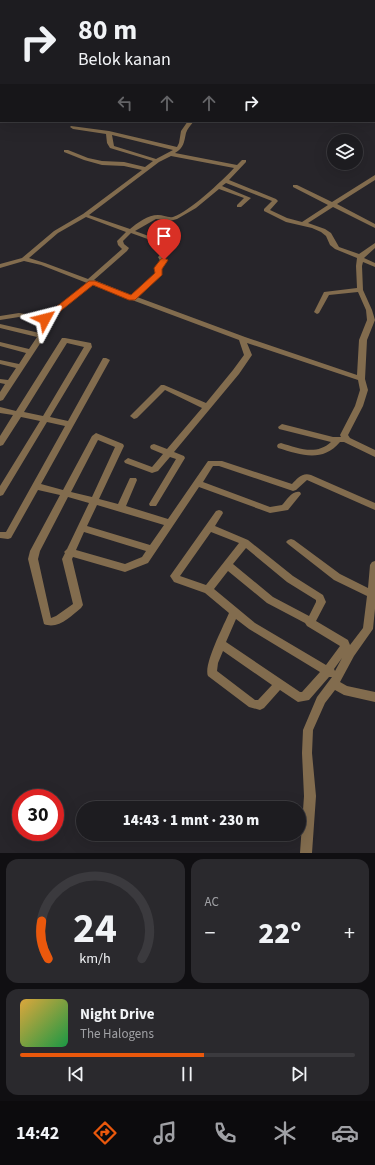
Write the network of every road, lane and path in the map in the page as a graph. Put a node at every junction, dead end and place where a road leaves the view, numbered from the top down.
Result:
1 (190, 122) edge
2 (73, 127) dead end
3 (110, 133) junction
4 (178, 149) junction
5 (66, 151) dead end
6 (171, 154) junction
7 (157, 161) junction
8 (244, 161) dead end
9 (237, 168) junction
10 (146, 169) junction
11 (375, 177) edge
12 (225, 180) junction
13 (295, 186) dead end
14 (219, 187) junction
15 (332, 204) junction
16 (239, 206) dead end
17 (85, 215) junction
18 (304, 223) junction
19 (375, 226) edge
20 (131, 232) junction
21 (375, 245) edge
22 (360, 258) junction
23 (24, 259) junction
24 (375, 264) edge
25 (0, 266) edge
26 (90, 282) junction
27 (360, 290) junction
28 (132, 298) junction
29 (318, 312) dead end
30 (0, 318) edge
31 (0, 326) edge
32 (242, 339) junction
33 (0, 344) edge
34 (31, 352) junction
35 (106, 360) dead end
36 (0, 362) edge
37 (21, 367) junction
38 (361, 379) junction
39 (0, 381) edge
40 (10, 383) junction
41 (0, 398) edge
42 (207, 407) junction
43 (0, 410) edge
44 (18, 414) junction
45 (134, 416) dead end
46 (44, 419) junction
47 (70, 424) junction
48 (282, 427) dead end
49 (346, 439) junction
50 (336, 440) junction
51 (0, 443) edge
52 (281, 446) dead end
53 (154, 447) dead end
54 (168, 452) junction
55 (312, 454) junction
56 (375, 454) edge
57 (302, 460) dead end
58 (128, 461) dead end
59 (133, 480) dead end
60 (197, 483) junction
61 (36, 486) junction
62 (0, 493) edge
63 (66, 494) junction
64 (297, 494) dead end
65 (94, 502) junction
66 (152, 504) dead end
67 (375, 507) edge
68 (121, 508) junction
69 (219, 513) dead end
70 (170, 523) junction
71 (209, 527) junction
72 (81, 528) junction
73 (0, 534) edge
74 (245, 542) junction
75 (291, 542) dead end
76 (152, 549) junction
77 (69, 552) junction
78 (227, 565) junction
79 (375, 565) edge
80 (208, 590) junction
81 (372, 594) junction
82 (234, 612) junction
83 (310, 621) junction
84 (221, 644) junction
85 (327, 671) junction
86 (335, 680) junction
87 (280, 684) junction
88 (375, 697) edge
89 (306, 853) edge

1 - 4 street
2 - 3 street
3 - 4 street
3 - 7 street
4 - 6 street
5 - 10 street
6 - 7 street
6 - 9 street
7 - 10 street
8 - 9 street
9 - 12 street
10 - 17 street
11 - 15 street
12 - 14 street
12 - 18 street
13 - 15 street
14 - 16 street
14 - 20 street
15 - 18 street
15 - 19 street
17 - 20 street
17 - 23 street
18 - 22 street
20 - 26 street
20 - 28 street
21 - 22 street
22 - 24 street
22 - 27 street
23 - 25 street
23 - 26 street
26 - 28 street
26 - 30 street
27 - 29 street
27 - 38 street
28 - 32 street
31 - 34 street
32 - 38 street
32 - 42 street
33 - 34 street
34 - 37 street
35 - 47 street
36 - 37 street
37 - 40 street
38 - 49 street
39 - 40 street
40 - 41 street
42 - 45 street
42 - 54 street
43 - 44 street
44 - 46 street
44 - 46 street
44 - 51 street
46 - 47 street
46 - 62 street
47 - 61 street
48 - 50 street
49 - 50 street
49 - 56 street
50 - 55 street
52 - 55 street
53 - 54 street
54 - 58 street
54 - 66 street
55 - 57 street
59 - 68 street
60 - 64 street
60 - 67 street
60 - 70 street
61 - 63 street
61 - 73 street
63 - 65 street
63 - 65 street
63 - 77 street
65 - 68 street
65 - 72 street
68 - 70 street
69 - 71 street
70 - 76 street
71 - 74 street
71 - 80 street
72 - 76 street
72 - 77 street
74 - 78 street
74 - 83 street
75 - 81 street
76 - 77 street
78 - 80 street
78 - 83 street
79 - 81 street
80 - 82 street
81 - 86 street
82 - 84 street
82 - 85 street
83 - 85 street
84 - 87 street
84 - 87 street
85 - 86 street
85 - 87 street
86 - 88 street
86 - 89 street

